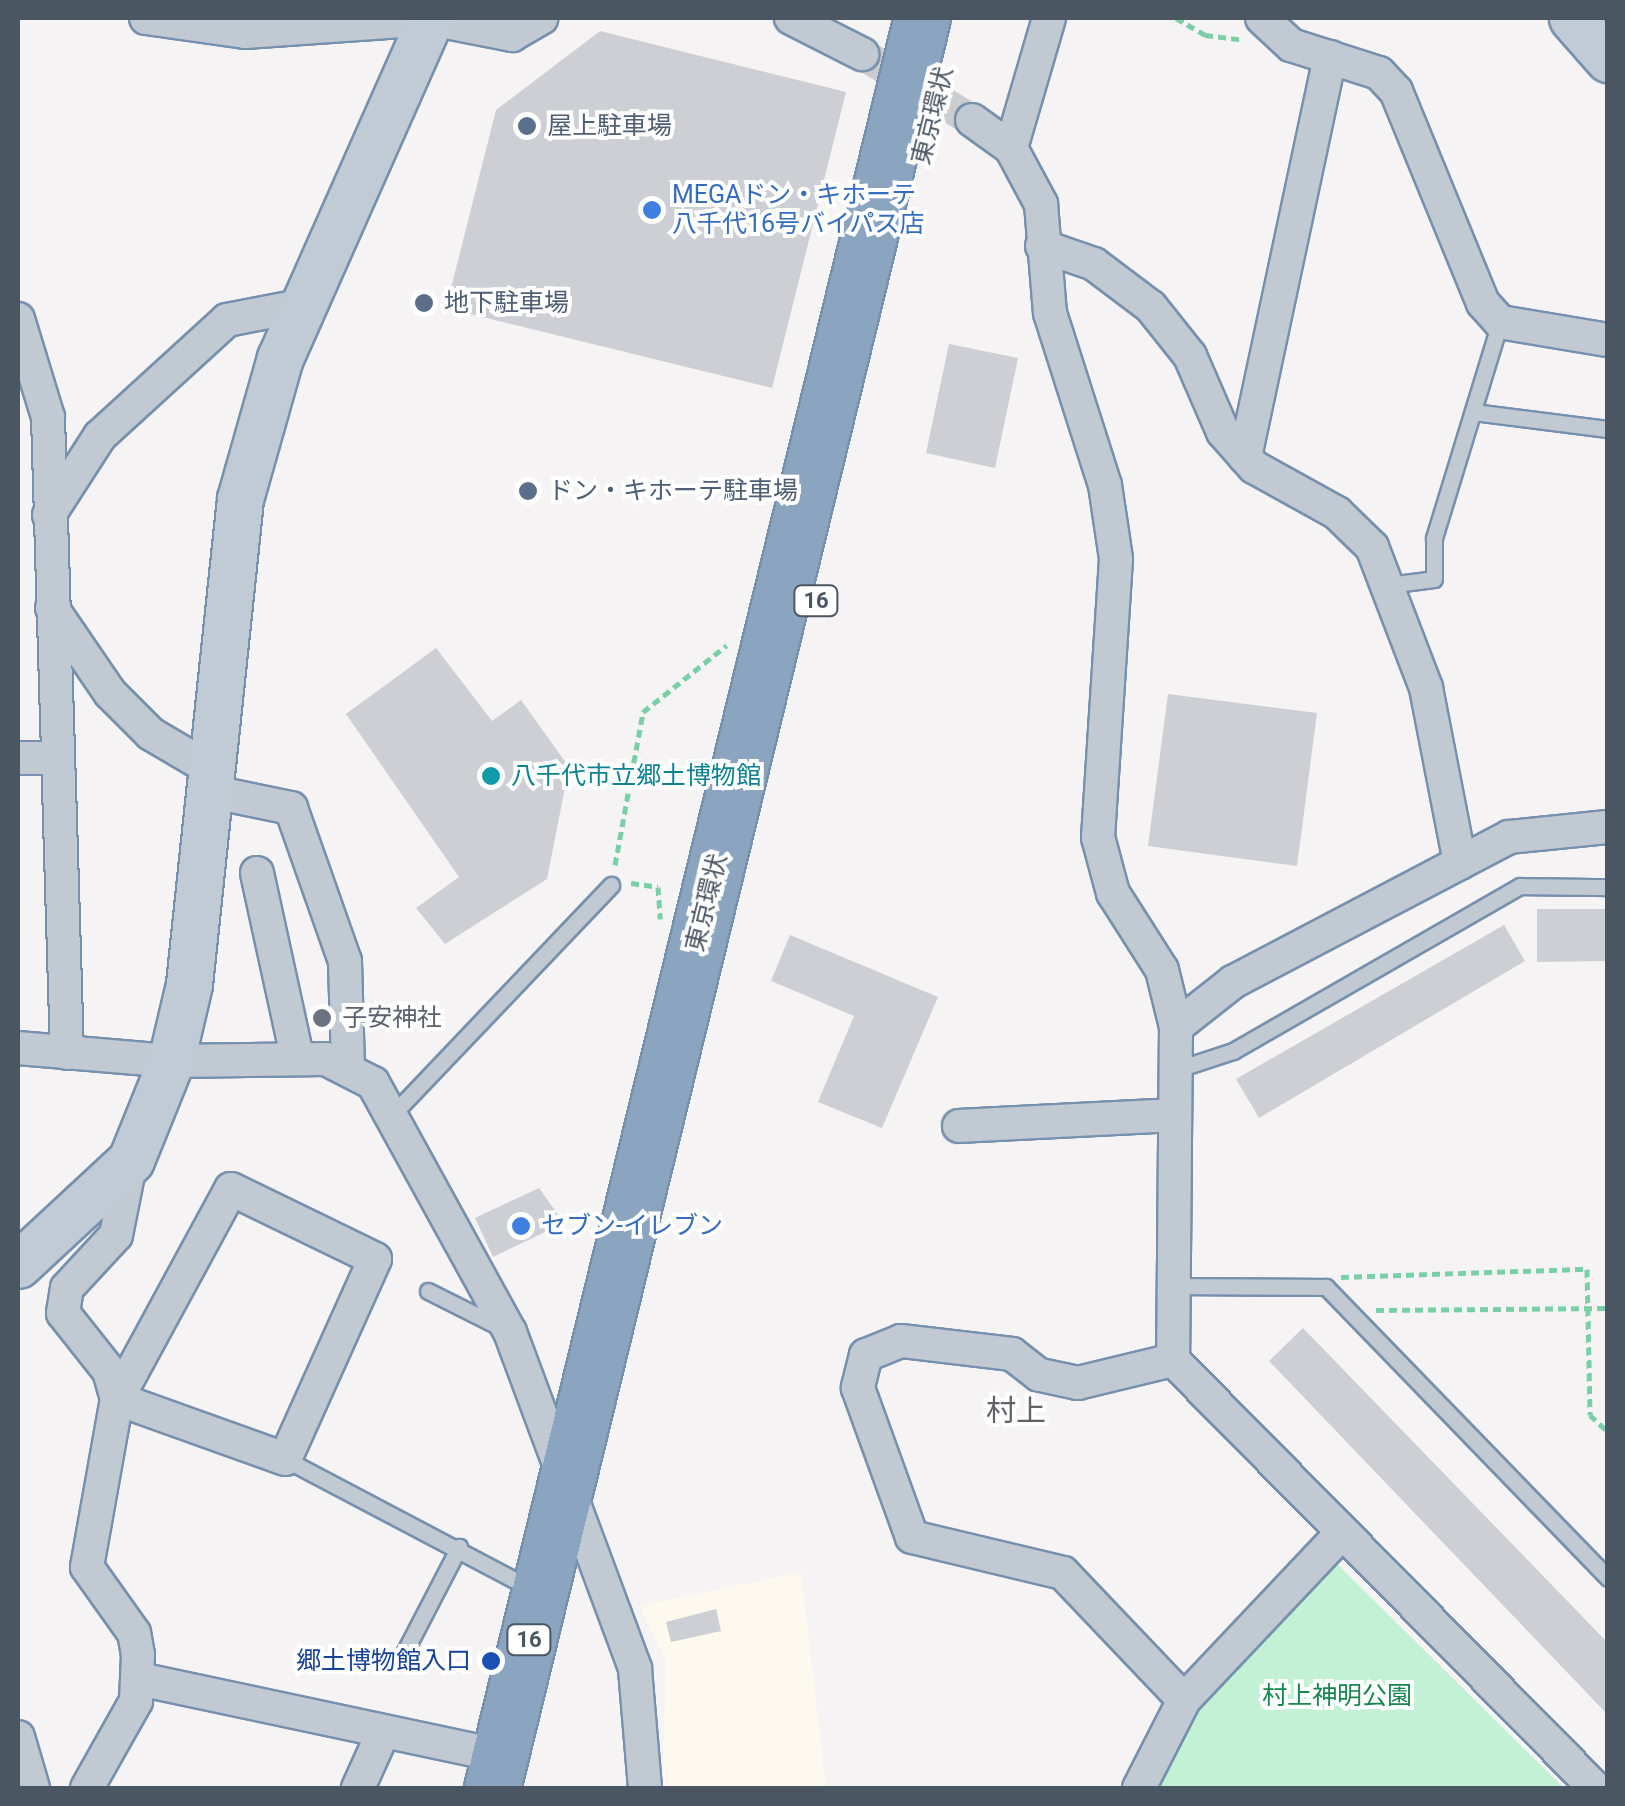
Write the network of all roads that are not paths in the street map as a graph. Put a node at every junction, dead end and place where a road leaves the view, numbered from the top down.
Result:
1 (146, 18) edge
2 (431, 18) edge
3 (541, 18) edge
4 (792, 18) edge
5 (922, 18) edge
6 (957, 18) edge
7 (1049, 18) edge
8 (1262, 18) edge
9 (1572, 18) edge
10 (862, 54) tunnel mouth
11 (1330, 57) junction
12 (1608, 58) edge
13 (972, 120) tunnel mouth
14 (1011, 148) junction
15 (1042, 246) junction
16 (304, 305) junction
17 (18, 320) edge
18 (1500, 322) junction
19 (1608, 340) edge
20 (1473, 412) junction
21 (1608, 429) edge
22 (1245, 457) junction
23 (50, 515) junction
24 (38, 585) edge
25 (1388, 586) junction
26 (18, 758) edge
27 (56, 758) junction
28 (209, 780) junction
29 (1608, 827) edge
30 (1460, 863) junction
31 (257, 873) dead end
32 (612, 885) road end
33 (1608, 887) edge
34 (1176, 1026) junction
35 (18, 1048) edge
36 (66, 1054) junction
37 (297, 1057) junction
38 (171, 1062) junction
39 (348, 1068) junction
40 (1175, 1070) junction
41 (394, 1113) junction
42 (1175, 1116) junction
43 (959, 1126) dead end
44 (131, 1160) junction
45 (18, 1266) edge
46 (1173, 1286) junction
47 (428, 1291) dead end
48 (510, 1332) junction
49 (1172, 1360) junction
50 (117, 1399) junction
51 (286, 1459) junction
52 (566, 1492) junction
53 (1341, 1534) junction
54 (459, 1547) junction
55 (588, 1550) junction
56 (1608, 1578) edge
57 (541, 1594) junction
58 (403, 1655) dead end
59 (138, 1679) junction
60 (1184, 1700) junction
61 (18, 1737) edge
62 (381, 1737) junction
63 (508, 1778) edge
64 (32, 1788) edge
65 (87, 1788) edge
66 (358, 1788) edge
67 (645, 1788) edge
68 (1140, 1788) edge
69 (1596, 1788) edge

1 - 2 street
2 - 3 street
2 - 16 street
4 - 10 street
5 - 52 highway, 東京環状 / 16
6 - 55 highway, 東京環状 / 16
7 - 14 street
8 - 11 street
9 - 12 street
11 - 18 street
11 - 22 street
13 - 14 street
14 - 15 street
15 - 22 street
15 - 34 street
16 - 23 street
16 - 28 street
17 - 23 street
18 - 19 street
18 - 20 lane
20 - 21 lane
20 - 25 lane
22 - 25 street
23 - 24 street
24 - 27 street
24 - 28 street
25 - 30 street
26 - 27 street
27 - 36 street
28 - 38 street
28 - 39 street
29 - 30 street
30 - 34 street
31 - 37 street
32 - 41 lane
33 - 40 lane
34 - 40 street
35 - 36 street
36 - 38 street
37 - 38 street
37 - 39 street
38 - 44 street
39 - 41 street
40 - 42 street
41 - 48 street
42 - 43 street
42 - 46 street
44 - 45 street
44 - 50 street
46 - 49 street
46 - 56 lane
47 - 48 lane
48 - 52 street
49 - 53 street
49 - 60 street
50 - 51 street
50 - 51 street
50 - 59 street
51 - 54 lane
52 - 55 street
52 - 57 highway, 東京環状 / 16
53 - 60 street
53 - 69 street
54 - 57 lane
54 - 58 lane
55 - 63 highway, 東京環状 / 16
55 - 67 street
57 - 63 highway, 東京環状 / 16
59 - 62 street
59 - 65 street
60 - 68 street
61 - 64 street
62 - 63 street
62 - 66 street

